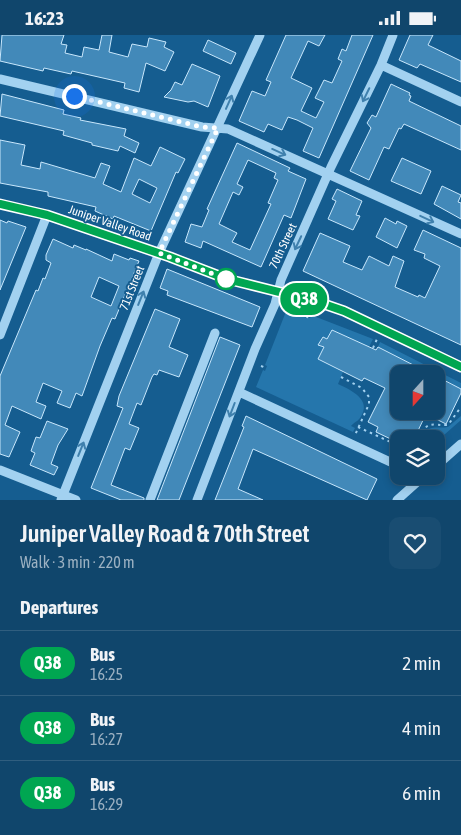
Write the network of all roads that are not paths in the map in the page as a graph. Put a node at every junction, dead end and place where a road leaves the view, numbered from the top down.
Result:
1 (260, 35) edge
2 (393, 35) edge
3 (381, 65) junction
4 (0, 79) edge
5 (461, 102) edge
6 (218, 128) junction
7 (329, 174) junction
8 (0, 203) edge
9 (47, 215) junction
10 (461, 234) edge
11 (159, 253) junction
12 (278, 293) junction
13 (215, 333) dead end
14 (0, 335) edge
15 (461, 367) edge
16 (239, 392) junction
17 (461, 444) edge
18 (445, 457) edge
19 (390, 462) edge
20 (0, 470) edge
21 (413, 485) edge
22 (62, 497) edge
23 (76, 500) edge
24 (150, 500) edge
25 (197, 500) edge
26 (397, 500) edge

6 -> 1 street, 71st Street
2 - 3 street, 70th Street
3 - 5 street
3 -> 7 street, 70th Street
4 - 6 street
6 -> 7 street
6 - 11 street, 71st Street
7 -> 10 street
7 -> 12 street, 70th Street
8 - 9 street, Juniper Valley Road
9 - 11 street, Juniper Valley Road
9 - 14 street
11 - 12 street, Juniper Valley Road
22 -> 11 street, 71st Street
12 - 15 street, Juniper Valley Road
12 - 16 street, 70th Street
13 - 24 street
16 - 19 street
16 -> 25 street, 70th Street
17 - 18 street
20 - 22 street
21 - 26 street
22 - 23 street

